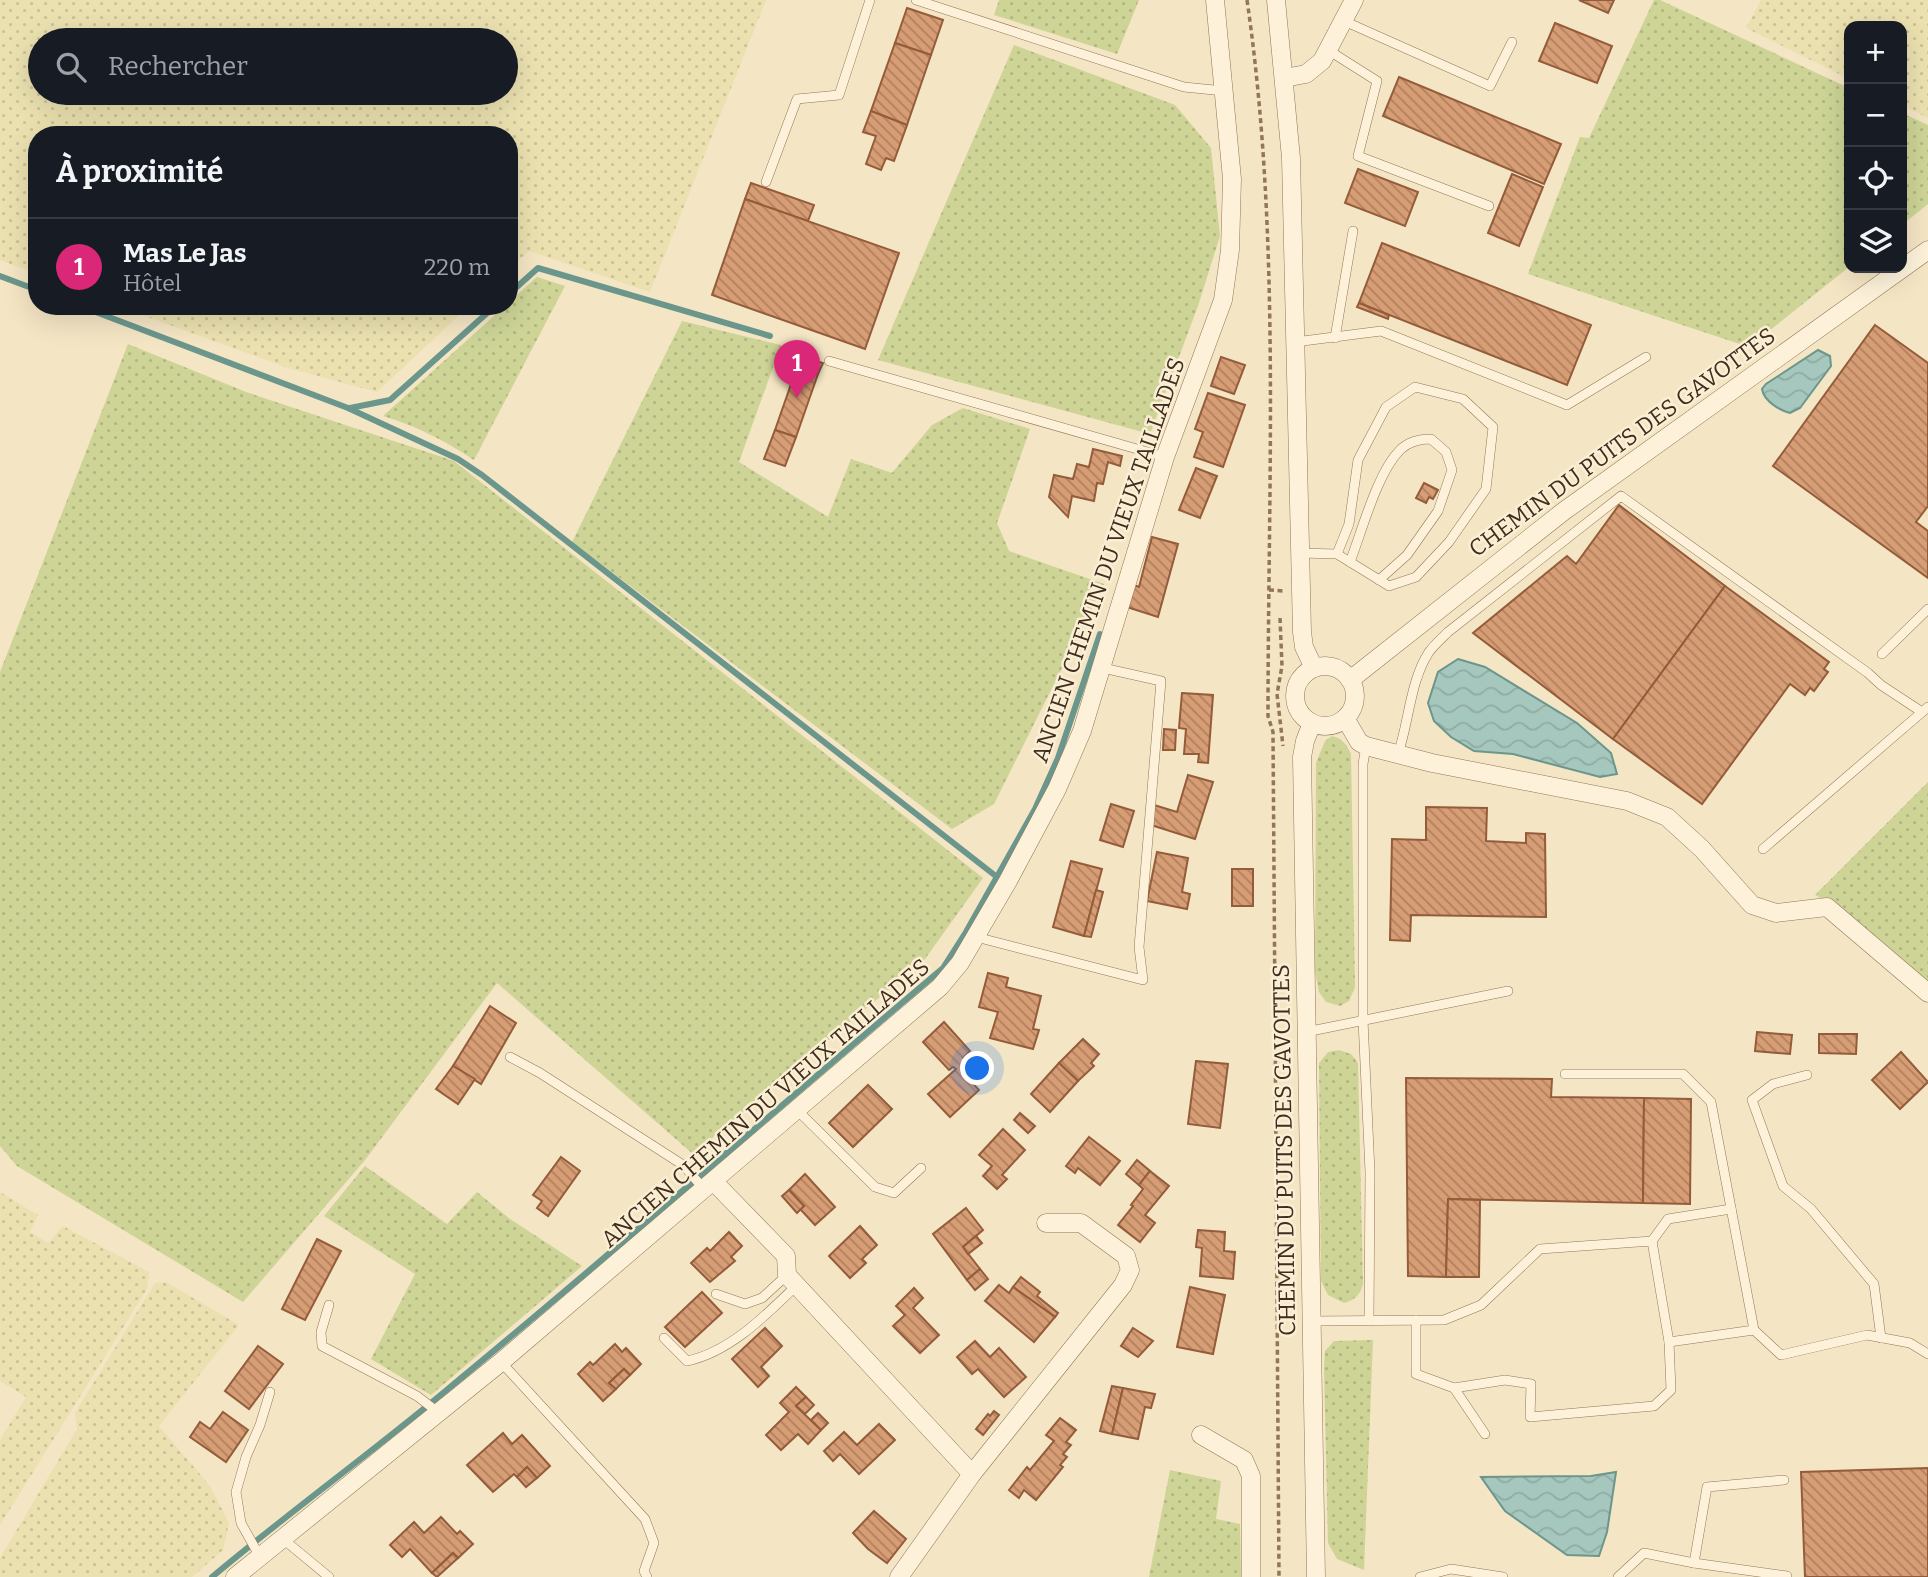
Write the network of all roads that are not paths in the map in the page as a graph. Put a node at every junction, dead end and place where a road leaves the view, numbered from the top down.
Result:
1 (870, 0) edge
2 (916, 0) edge
3 (1215, 0) edge
4 (1276, 0) edge
5 (1354, 0) edge
6 (1344, 21) junction
7 (1512, 42) dead end
8 (1328, 50) junction
9 (1284, 78) junction
10 (1224, 91) junction
11 (766, 182) dead end
12 (1489, 206) dead end
13 (1353, 231) dead end
14 (1928, 250) edge
15 (1335, 338) junction
16 (1295, 342) junction
17 (1646, 357) dead end
18 (829, 360) dead end
19 (1165, 457) junction
20 (1300, 553) junction
21 (1337, 554) junction
22 (1350, 562) junction
23 (1379, 580) junction
24 (1928, 609) edge
25 (1882, 654) dead end
26 (1103, 668) junction
27 (1314, 668) junction
28 (1350, 680) junction
29 (1925, 709) edge
30 (1345, 718) junction
31 (1312, 723) junction
32 (1366, 746) junction
33 (1398, 754) junction
34 (1763, 849) dead end
35 (976, 937) junction
36 (1508, 991) dead end
37 (1928, 993) edge
38 (1363, 1020) junction
39 (1306, 1032) junction
40 (510, 1057) dead end
41 (1565, 1074) dead end
42 (1807, 1074) dead end
43 (796, 1110) junction
44 (921, 1168) dead end
45 (709, 1186) junction
46 (1731, 1209) junction
47 (1046, 1223) dead end
48 (1652, 1241) junction
49 (791, 1281) junction
50 (716, 1294) dead end
51 (330, 1305) dead end
52 (1416, 1320) junction
53 (1311, 1321) junction
54 (1368, 1321) junction
55 (1754, 1331) junction
56 (664, 1338) dead end
57 (1881, 1338) junction
58 (1669, 1342) junction
59 (1928, 1354) edge
60 (501, 1362) junction
61 (1454, 1388) junction
62 (271, 1392) dead end
63 (439, 1413) junction
64 (1485, 1434) dead end
65 (1200, 1435) dead end
66 (972, 1474) junction
67 (1784, 1480) dead end
68 (283, 1539) junction
69 (260, 1558) junction
70 (1694, 1563) junction
71 (1787, 1576) edge
72 (235, 1577) edge
73 (329, 1577) edge
74 (647, 1577) edge
75 (899, 1577) edge
76 (1251, 1577) edge
77 (1316, 1577) edge
78 (1420, 1577) edge
79 (1503, 1577) edge
80 (1618, 1577) edge

1 - 11 lane
2 - 10 lane
3 - 10 street, ANCIEN CHEMIN DU VIEUX TAILLADES
4 - 9 street
5 - 6 street
6 - 7 lane
6 - 8 street
8 - 9 street
8 - 12 lane
9 - 16 street
10 - 19 street, ANCIEN CHEMIN DU VIEUX TAILLADES
13 - 15 lane
14 - 28 street, CHEMIN DU PUITS DES GAVOTTES
15 - 16 lane
15 - 17 lane
16 - 20 street
18 - 19 lane
19 - 26 street, ANCIEN CHEMIN DU VIEUX TAILLADES
20 - 21 lane
20 - 27 street
21 - 22 lane
21 - 23 lane
22 - 23 lane
22 - 23 lane
24 - 25 lane
26 - 35 street, ANCIEN CHEMIN DU VIEUX TAILLADES
26 - 35 lane
27 - 28 street
27 - 31 street
28 - 30 street
29 - 33 lane
29 - 34 lane
30 - 31 street
30 - 32 street
31 - 39 street, CHEMIN DU PUITS DES GAVOTTES
32 - 33 street
32 - 38 lane
33 - 37 street
35 - 43 street, ANCIEN CHEMIN DU VIEUX TAILLADES
36 - 38 lane
38 - 39 lane
38 - 54 lane
39 - 53 street, CHEMIN DU PUITS DES GAVOTTES
40 - 45 lane
41 - 46 lane
42 - 57 lane
43 - 44 lane
43 - 45 street, ANCIEN CHEMIN DU VIEUX TAILLADES
45 - 49 street
45 - 60 street, ANCIEN CHEMIN DU VIEUX TAILLADES
46 - 48 lane
46 - 55 lane
47 - 66 street
48 - 52 lane
48 - 58 lane
49 - 50 lane
49 - 56 lane
49 - 66 street
51 - 63 lane
52 - 54 lane
52 - 61 lane
53 - 54 lane
53 - 77 street, CHEMIN DU PUITS DES GAVOTTES
55 - 57 lane
55 - 58 lane
57 - 59 lane
58 - 61 lane
60 - 63 street, ANCIEN CHEMIN DU VIEUX TAILLADES
60 - 74 lane
61 - 64 lane
62 - 69 lane
63 - 68 street, ANCIEN CHEMIN DU VIEUX TAILLADES
65 - 76 street
66 - 75 street
67 - 70 lane
68 - 69 street, ANCIEN CHEMIN DU VIEUX TAILLADES
68 - 73 lane
69 - 72 street, ANCIEN CHEMIN DU VIEUX TAILLADES
70 - 71 lane
70 - 80 lane
78 - 79 lane

